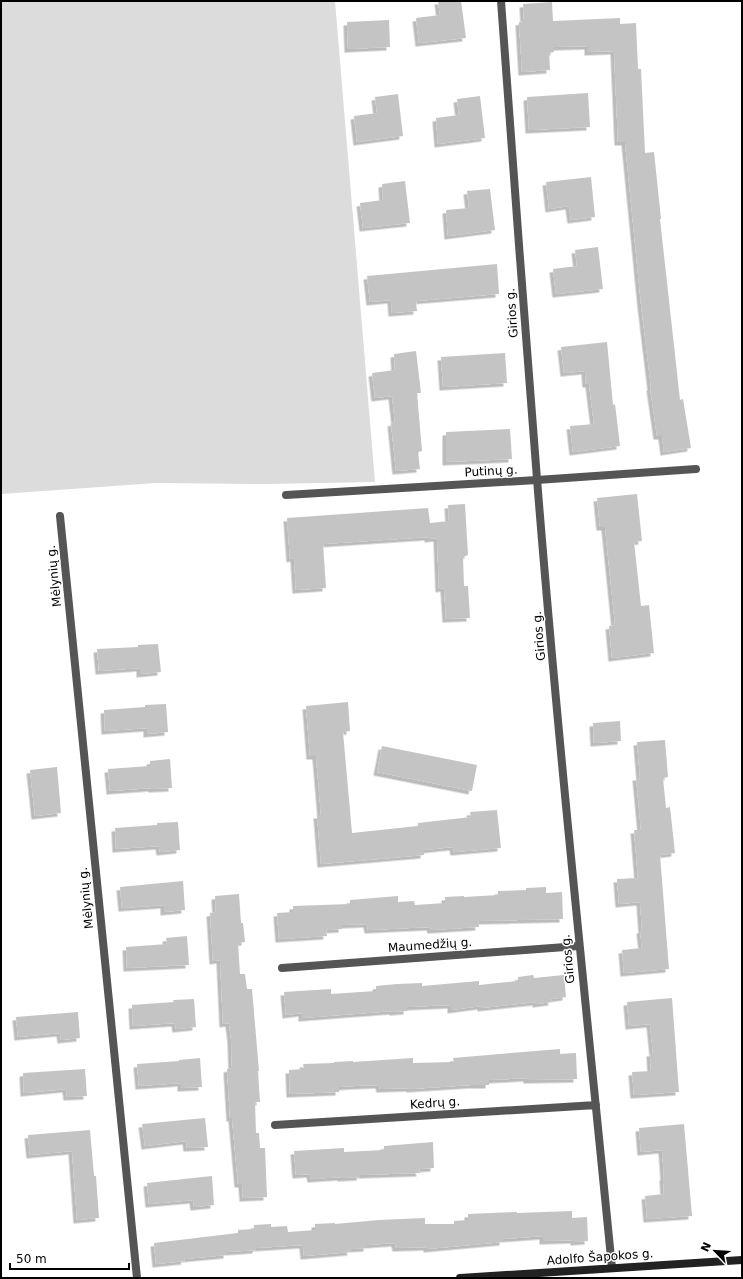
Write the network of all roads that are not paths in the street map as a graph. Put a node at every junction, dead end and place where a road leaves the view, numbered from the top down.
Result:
1 (500, 1) edge
2 (696, 469) dead end
3 (537, 480) junction
4 (286, 495) dead end
5 (60, 516) dead end
6 (579, 946) junction
7 (282, 968) dead end
8 (596, 1105) junction
9 (275, 1125) dead end
10 (742, 1260) edge
11 (612, 1268) junction
12 (511, 1276) edge
13 (137, 1278) edge
14 (460, 1278) edge

1 - 3 street, Girios g.
2 - 3 street, Putinų g.
3 - 4 street, Putinų g.
3 - 6 street, Girios g.
5 - 13 street, Mėlynių g.
6 - 7 street, Maumedžių g.
6 - 8 street, Girios g.
8 - 9 street, Kedrų g.
8 - 11 street, Girios g.
10 - 11 street, Adolfo Šapokos g.
11 - 12 street, Adolfo Šapokos g.
12 - 14 street, Adolfo Šapokos g.

